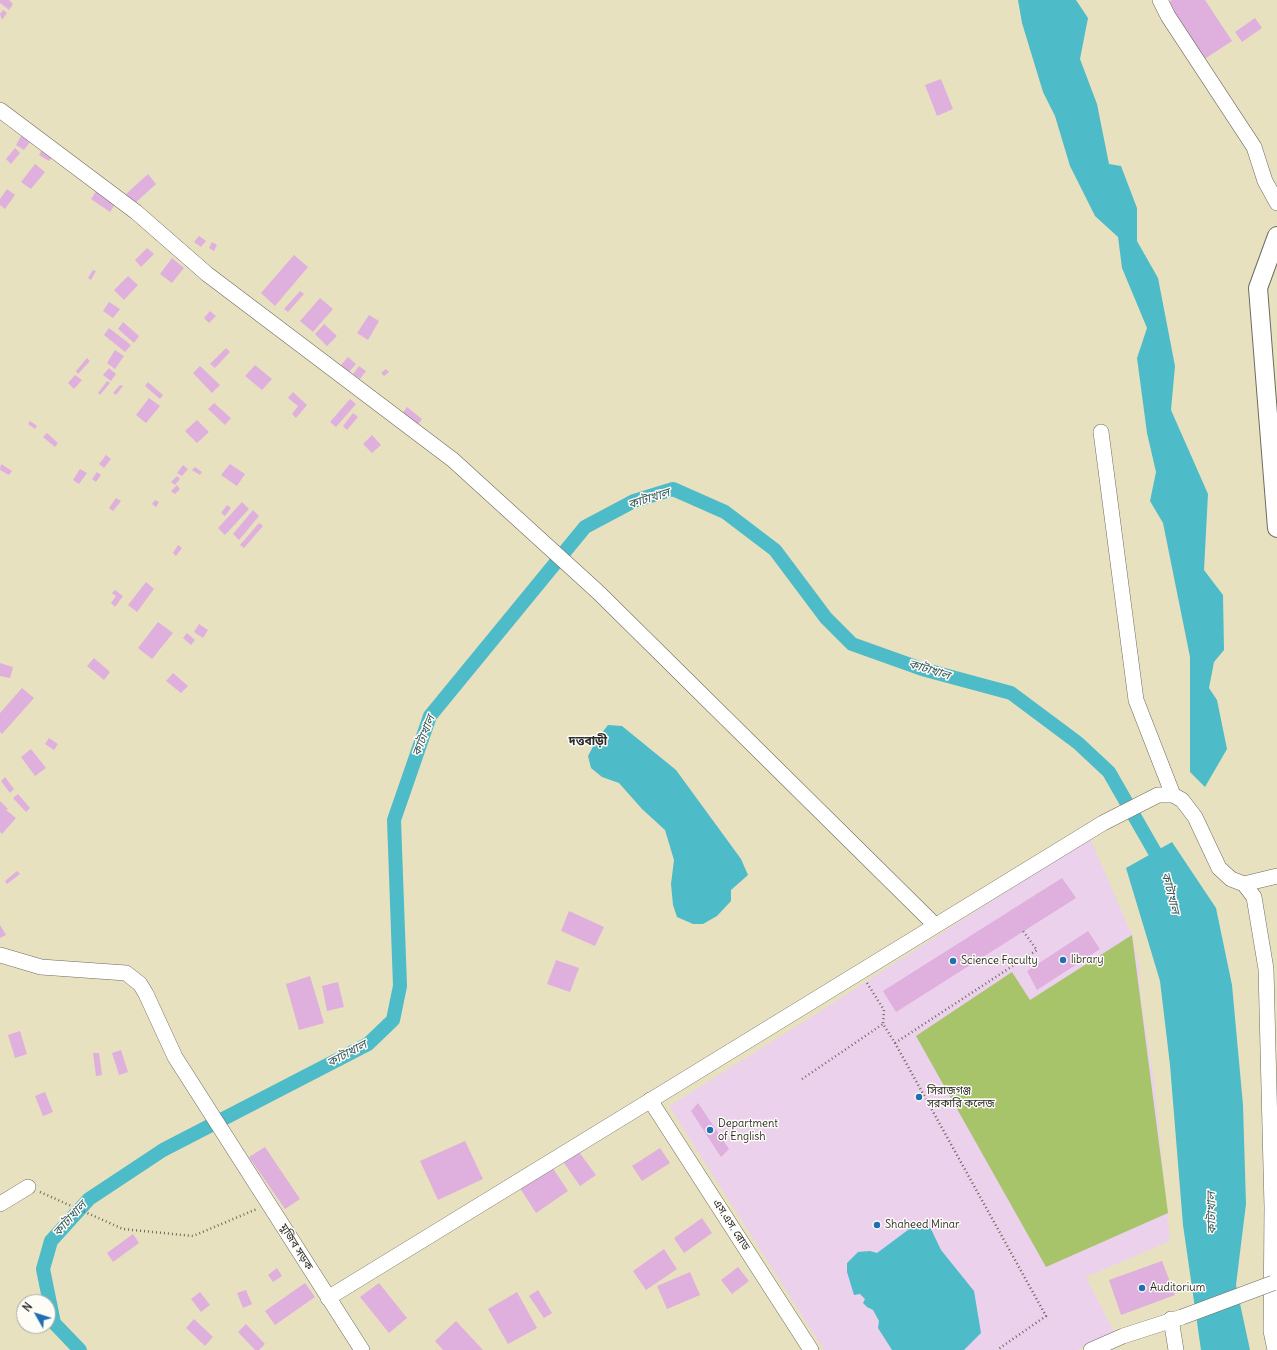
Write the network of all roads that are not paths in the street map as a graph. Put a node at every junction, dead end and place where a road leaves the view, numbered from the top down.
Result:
1 (1160, 0) edge
2 (0, 110) edge
3 (1277, 203) edge
4 (1277, 236) edge
5 (1101, 432) dead end
6 (1277, 528) edge
7 (1166, 795) junction
8 (1277, 876) edge
9 (1244, 884) junction
10 (935, 925) junction
11 (0, 955) edge
12 (650, 1100) junction
13 (28, 1187) road end
14 (0, 1204) edge
15 (1275, 1283) edge
16 (328, 1298) junction
17 (1176, 1318) junction
18 (362, 1350) edge
19 (811, 1350) edge
20 (1091, 1350) edge
21 (1176, 1350) edge
22 (1275, 1350) edge

1 - 3 street
2 - 10 street
4 - 6 street
5 - 7 street
7 - 9 street
7 - 10 street
8 - 9 street
9 - 22 street
10 - 12 street
11 - 16 street, মুজিব সড়ক
12 - 16 street
12 - 19 street, এস.এস. রোড
13 - 14 street
15 - 17 street, bridge
16 - 18 street, মুজিব সড়ক
17 - 20 street
17 - 21 street

